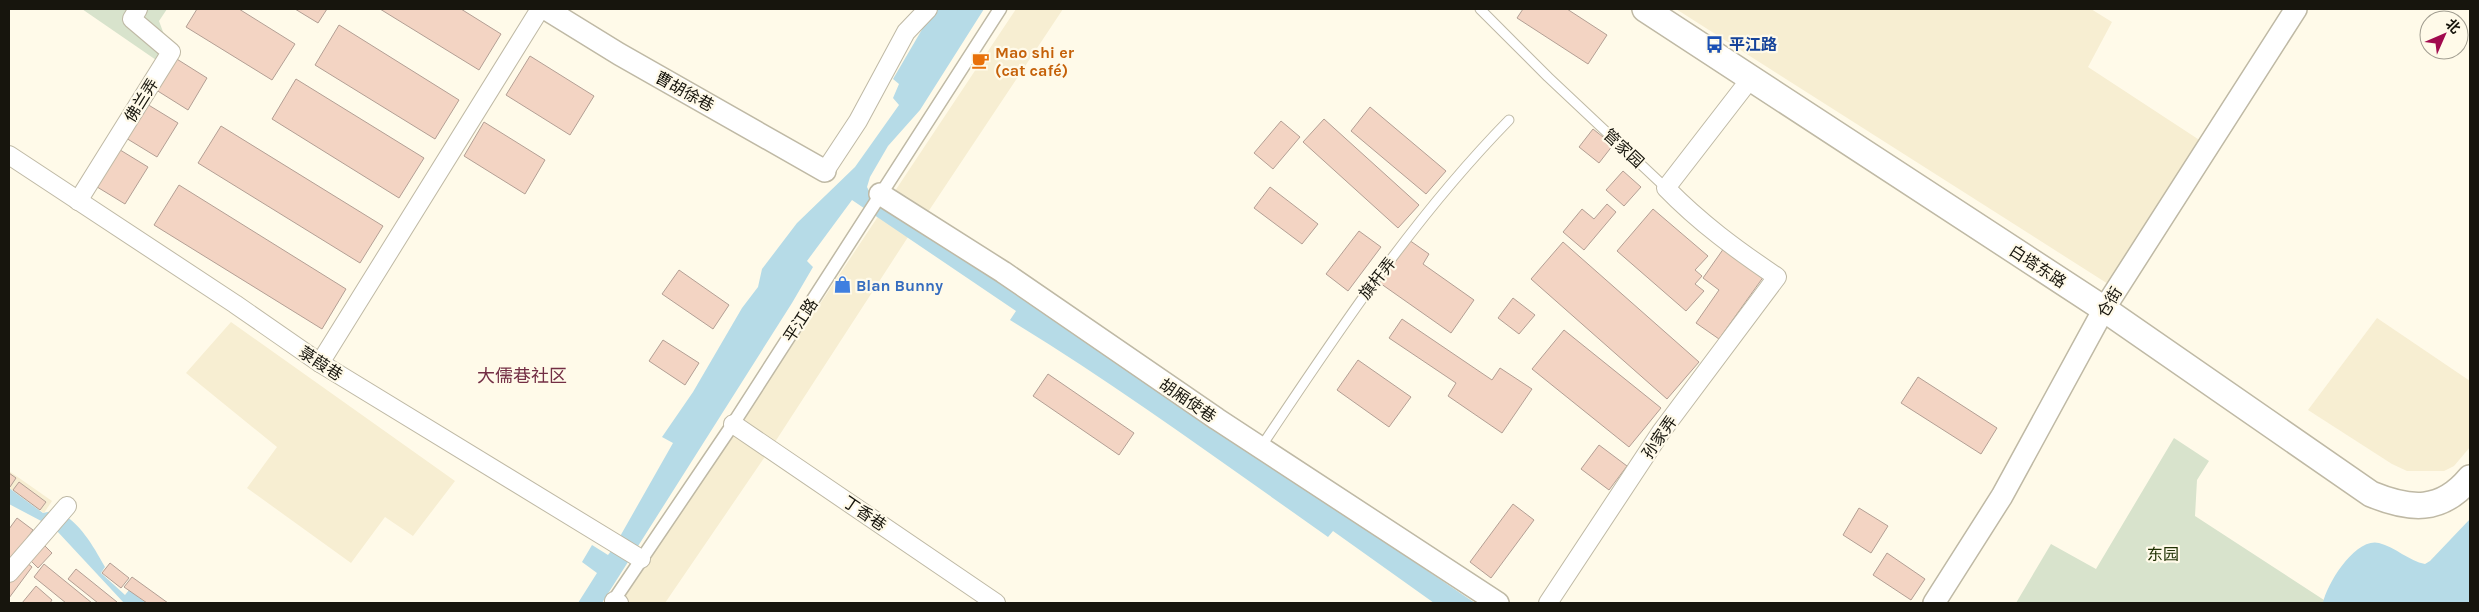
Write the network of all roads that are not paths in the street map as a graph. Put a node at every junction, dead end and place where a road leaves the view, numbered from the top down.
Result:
1 (138, 9) edge
2 (540, 9) edge
3 (546, 9) edge
4 (928, 9) edge
5 (1000, 9) edge
6 (1480, 9) edge
7 (1645, 9) edge
8 (2296, 9) edge
9 (1751, 78) junction
10 (1509, 120) dead end
11 (9, 155) edge
12 (825, 171) joint
13 (1666, 188) junction
14 (881, 195) junction
15 (78, 201) junction
16 (1777, 276) joint
17 (2104, 309) junction
18 (320, 363) junction
19 (733, 424) junction
20 (1261, 448) junction
21 (2470, 478) edge
22 (65, 508) dead end
23 (639, 558) junction
24 (9, 573) edge
25 (615, 602) edge
26 (996, 603) edge
27 (1498, 603) edge
28 (1548, 603) edge
29 (1934, 603) edge

1 - 15 street, 佛兰弄
2 - 18 street
3 - 12 street, 曹胡徐巷
4 - 12 street
5 - 14 street, 平江路
6 - 13 lane, 管家园
7 - 9 main road, 白塔东路
8 - 17 street, 仓街
9 - 13 street
9 - 17 main road, 白塔东路
10 - 20 lane, 旗杆弄
11 - 15 street, 菉葭巷
13 - 16 street, 管家园
14 - 19 street, 平江路
14 - 20 street, 胡厢使巷
15 - 18 street, 菉葭巷
16 - 28 street, 孙家弄
17 - 21 main road, 白塔东路
17 - 29 street, 仓街
18 - 23 street, 菉葭巷
19 - 23 street, 平江路
19 - 26 street, 丁香巷
20 - 27 street, 胡厢使巷
22 - 24 street
23 - 25 street, 平江路

